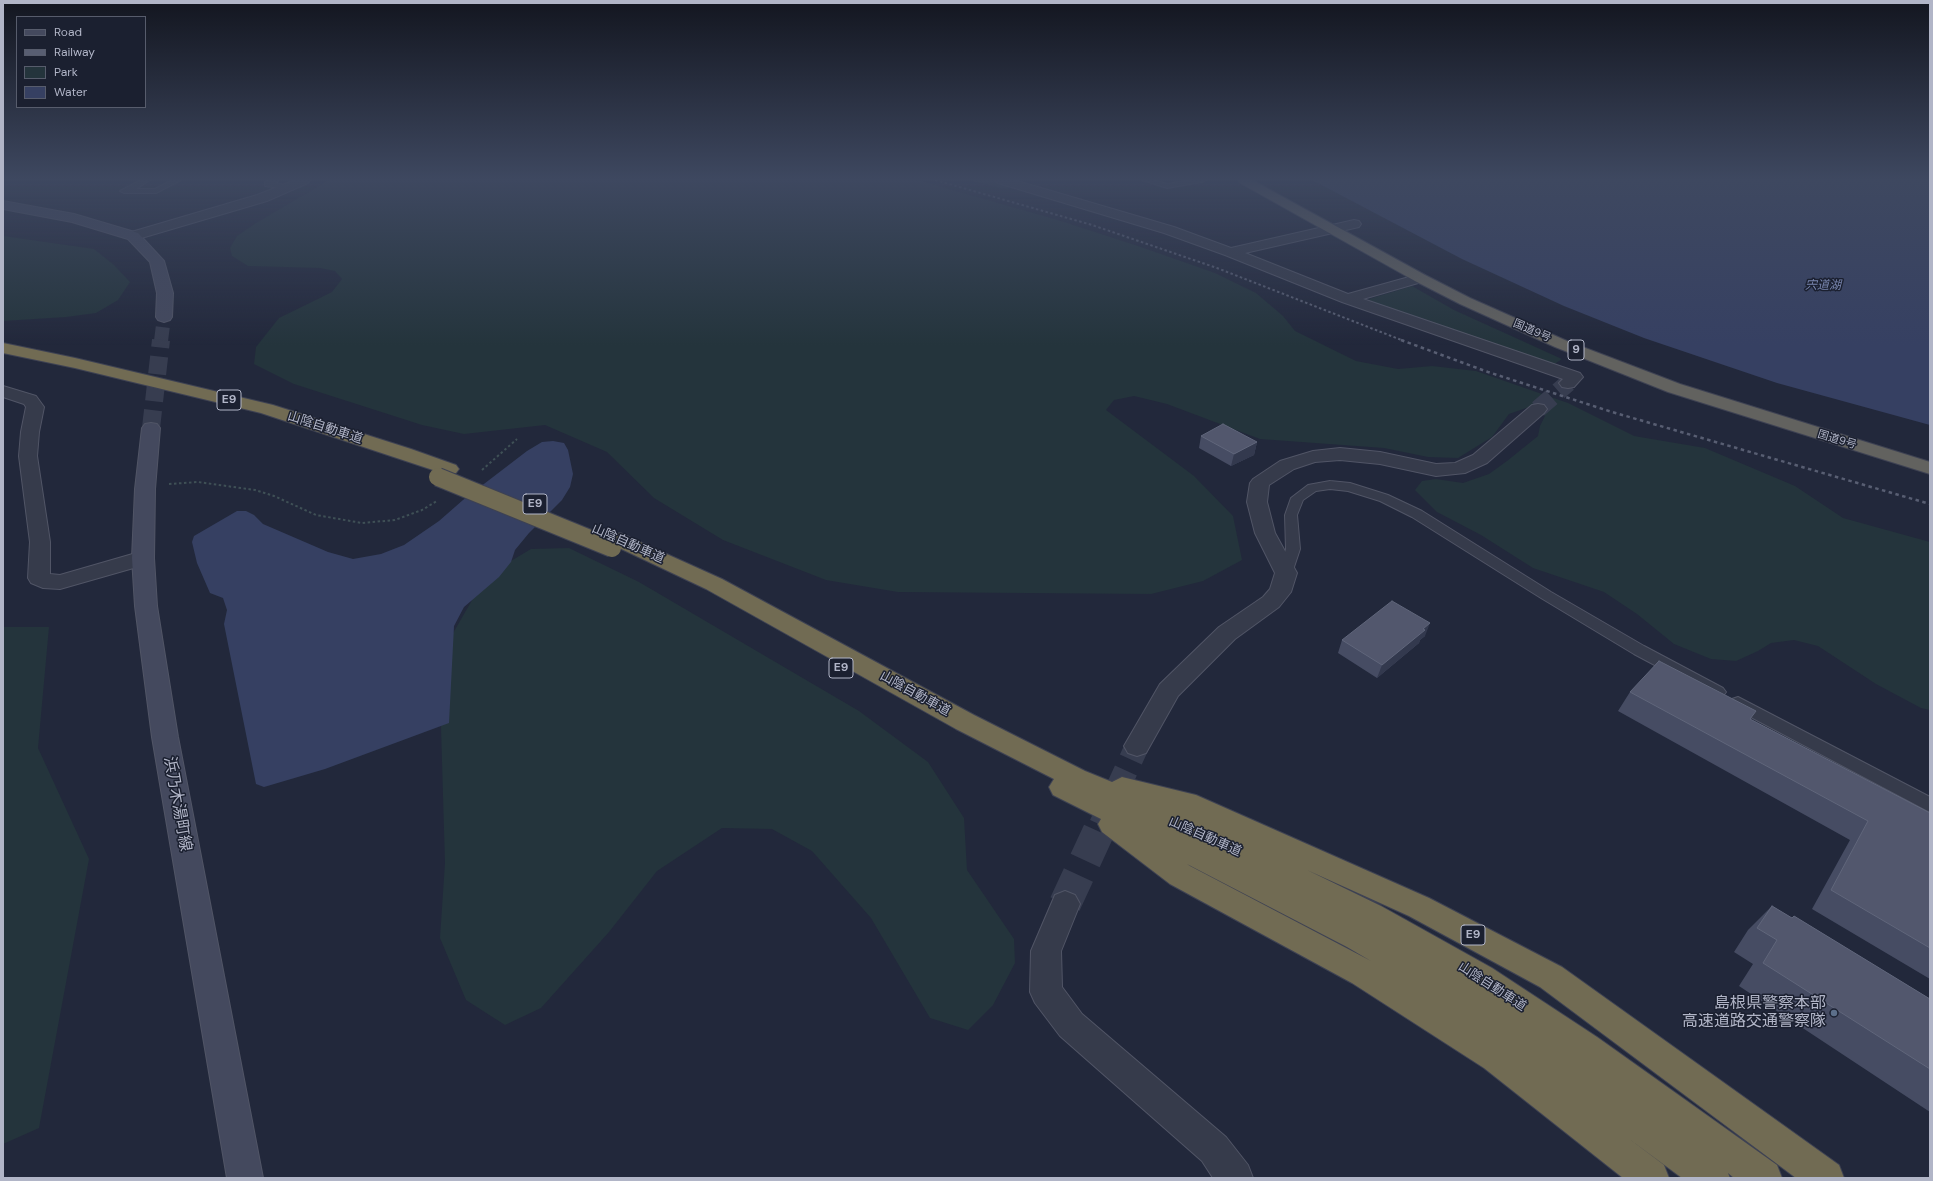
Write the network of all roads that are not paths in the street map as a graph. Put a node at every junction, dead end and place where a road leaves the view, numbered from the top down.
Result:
1 (130, 235) edge
2 (136, 235) edge
3 (1183, 235) edge
4 (1306, 235) edge
5 (1344, 235) edge
6 (1374, 235) edge
7 (133, 236) junction
8 (1230, 252) junction
9 (1420, 278) junction
10 (1347, 299) junction
11 (164, 316) tunnel mouth
12 (3, 348) edge
13 (3, 356) edge
14 (1568, 383) dead end
15 (3, 391) edge
16 (1538, 409) tunnel mouth
17 (152, 428) tunnel mouth
18 (1930, 453) edge
19 (1930, 468) edge
20 (444, 473) junction
21 (143, 558) junction
22 (1286, 573) junction
23 (1137, 746) tunnel mouth
24 (1072, 784) junction
25 (1930, 805) edge
26 (1065, 904) tunnel mouth
27 (246, 1178) edge
28 (1236, 1178) edge
29 (1651, 1178) edge
30 (1712, 1178) edge
31 (1764, 1178) edge
32 (1826, 1178) edge

1 - 7 main road
2 - 7 street
3 - 8 street
4 - 8 street
5 - 9 highway, 国道9号 / 9
6 - 18 highway, 国道9号 / 9
7 - 11 main road
8 - 10 street
9 - 10 street
9 - 19 highway, 国道9号 / 9
10 - 14 street
12 - 20 highway, 山陰自動車道 / E9
13 - 20 highway, 山陰自動車道 / E9
15 - 21 street
16 - 22 street
17 - 21 main road, 浜乃木湯町線
20 - 24 highway, 山陰自動車道 / E9, bridge
21 - 27 main road, 浜乃木湯町線
22 - 23 street
22 - 25 lane
24 - 29 highway, E9
24 - 30 highway, 山陰自動車道 / E9
24 - 31 highway, 山陰自動車道 / E9
24 - 32 highway, E9
26 - 28 street

